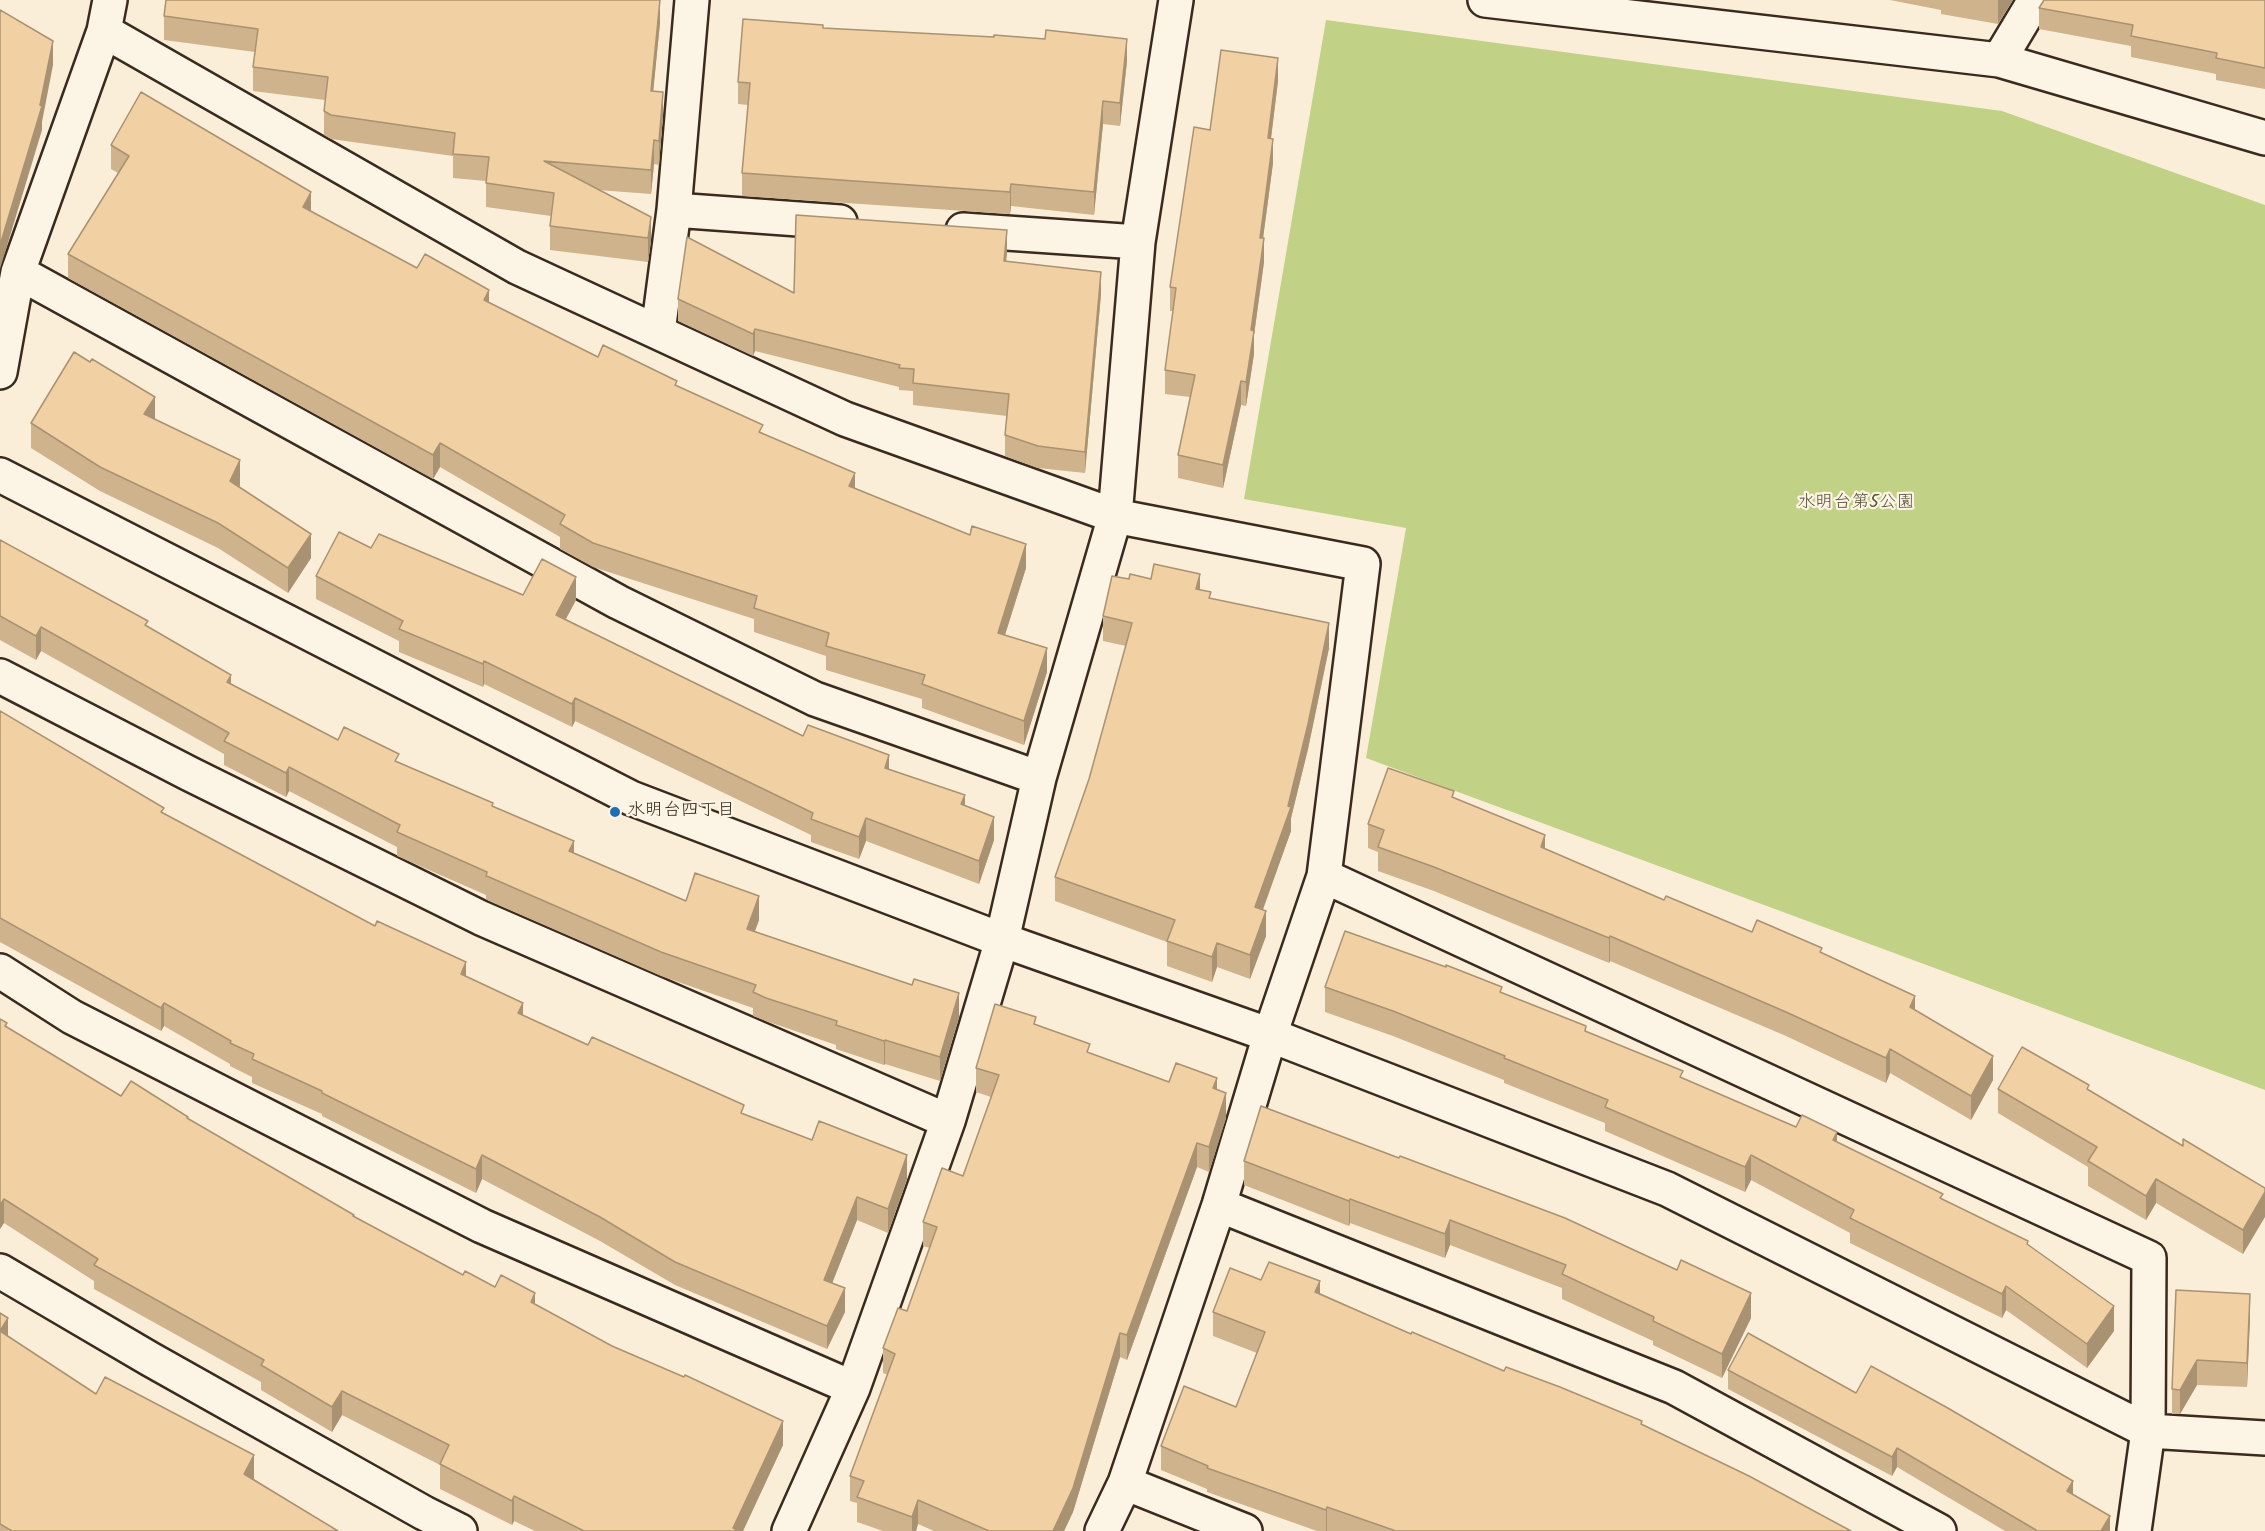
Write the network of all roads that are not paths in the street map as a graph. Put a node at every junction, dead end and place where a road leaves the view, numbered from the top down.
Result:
1 (692, 0) edge
2 (1176, 0) edge
3 (1485, 0) edge
4 (2035, 0) edge
5 (107, 15) edge
6 (1999, 60) junction
7 (2265, 138) edge
8 (674, 210) junction
9 (865, 223) edge
10 (936, 228) edge
11 (1138, 242) junction
12 (18, 272) junction
13 (658, 332) junction
14 (0, 372) edge
15 (0, 475) edge
16 (1114, 516) junction
17 (0, 676) edge
18 (1039, 778) junction
19 (1324, 876) junction
20 (1002, 940) junction
21 (0, 970) edge
22 (1270, 1035) junction
23 (948, 1121) junction
24 (1219, 1205) junction
25 (0, 1271) edge
26 (853, 1388) junction
27 (2148, 1431) junction
28 (2265, 1438) edge
29 (1125, 1484) junction
30 (460, 1531) edge
31 (789, 1531) edge
32 (1102, 1531) edge
33 (1245, 1531) edge
34 (1939, 1531) edge
35 (2134, 1531) edge

1 - 8 street
2 - 11 street
3 - 6 street
4 - 6 street
5 - 12 street
5 - 13 street
6 - 7 street
8 - 9 street
8 - 13 street
10 - 11 street
11 - 16 street
12 - 14 street
12 - 18 street
13 - 16 street
15 - 20 street
16 - 18 street
16 - 19 street
17 - 23 street
18 - 20 street
19 - 22 street
19 - 27 street
20 - 22 street
20 - 23 street
21 - 26 street
22 - 24 street
22 - 27 street
23 - 26 street
24 - 29 street
24 - 34 street
25 - 30 street
26 - 31 street
27 - 28 street
27 - 35 street
29 - 32 street
29 - 33 street

